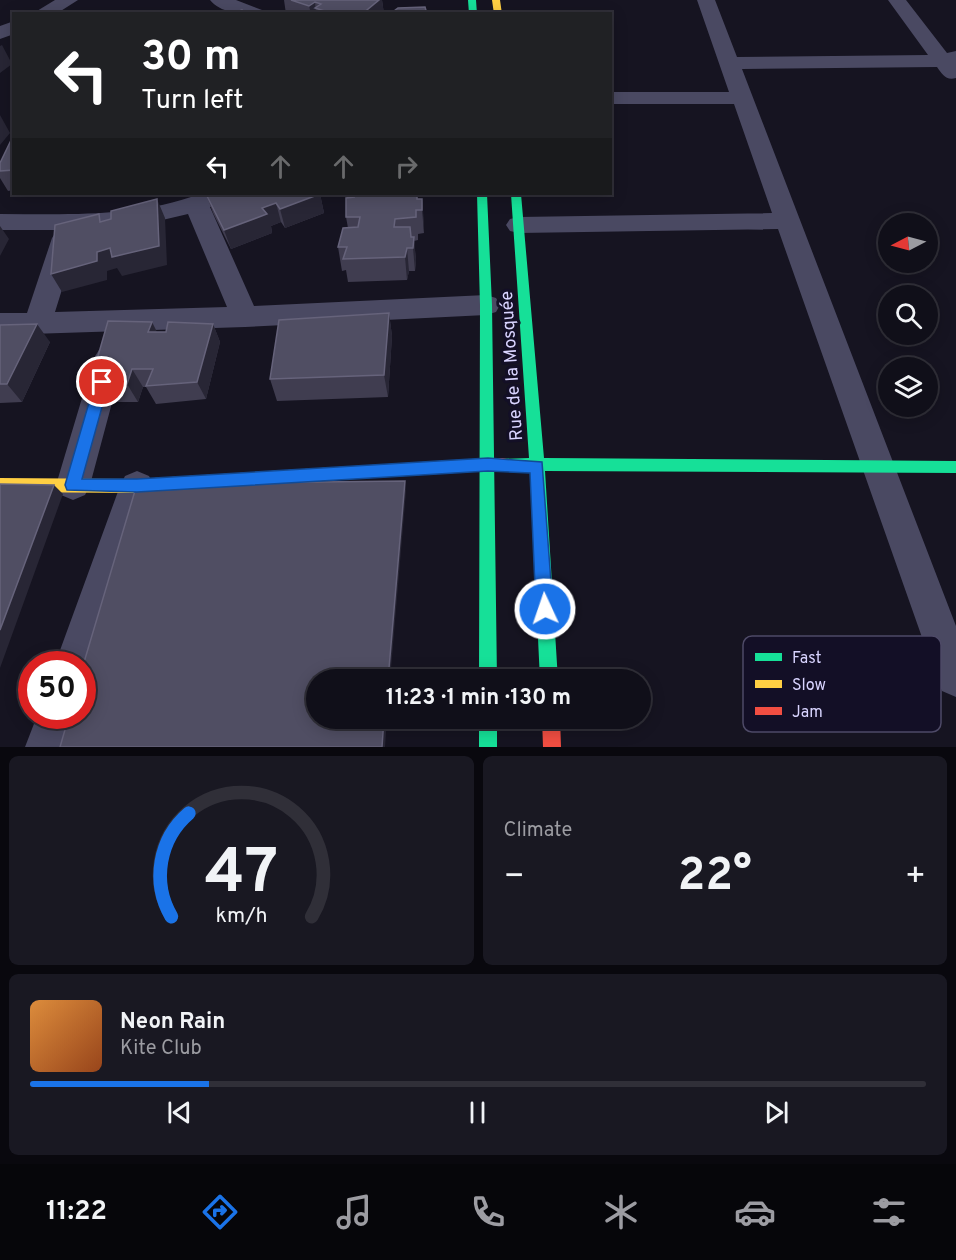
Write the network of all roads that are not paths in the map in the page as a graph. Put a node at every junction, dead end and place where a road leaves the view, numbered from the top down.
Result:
1 (69, 0) edge
2 (219, 0) edge
3 (706, 0) edge
4 (897, 0) edge
5 (45, 12) edge
6 (250, 12) edge
7 (12, 30) edge
8 (2, 45) edge
9 (950, 59) edge
10 (729, 63) junction
11 (956, 77) edge
12 (612, 98) edge
13 (742, 98) junction
14 (482, 195) edge
15 (516, 195) edge
16 (209, 199) edge
17 (787, 221) junction
18 (0, 222) edge
19 (70, 223) junction
20 (519, 225) junction
21 (486, 305) junction
22 (245, 318) junction
23 (119, 321) junction
24 (0, 324) edge
25 (37, 324) junction
26 (488, 464) junction
27 (878, 465) junction
28 (537, 467) junction
29 (956, 467) edge
30 (0, 485) edge
31 (73, 485) junction
32 (137, 486) junction
33 (941, 636) edge
34 (941, 636) edge
35 (80, 651) edge
36 (488, 669) edge
37 (548, 669) edge
38 (956, 677) edge
39 (52, 729) edge
40 (488, 729) edge
41 (551, 729) edge
42 (46, 747) edge
43 (488, 747) edge
44 (552, 747) edge

1 - 5 street
2 - 6 street
3 - 10 street
4 - 9 street
7 - 8 street
9 - 10 street
9 - 11 street
10 - 13 street
12 - 13 street
13 - 17 street
14 - 21 main road
15 - 20 main road, Rue de la Mosquée
16 - 19 street
16 - 22 street
17 - 20 street
17 - 27 street
18 - 19 street
19 - 25 street
20 - 28 main road, Rue de la Mosquée
21 - 22 street
21 - 26 main road
22 - 23 street
23 - 25 street
23 - 31 street
24 - 25 street
26 - 28 main road
26 - 32 main road
26 - 36 main road
27 - 28 main road
27 - 29 main road
27 - 34 street
28 - 37 main road, Rue de la Mosquée
30 - 31 main road
31 - 32 main road
32 - 35 street
33 - 38 street
39 - 42 street
40 - 43 main road
41 - 44 main road

